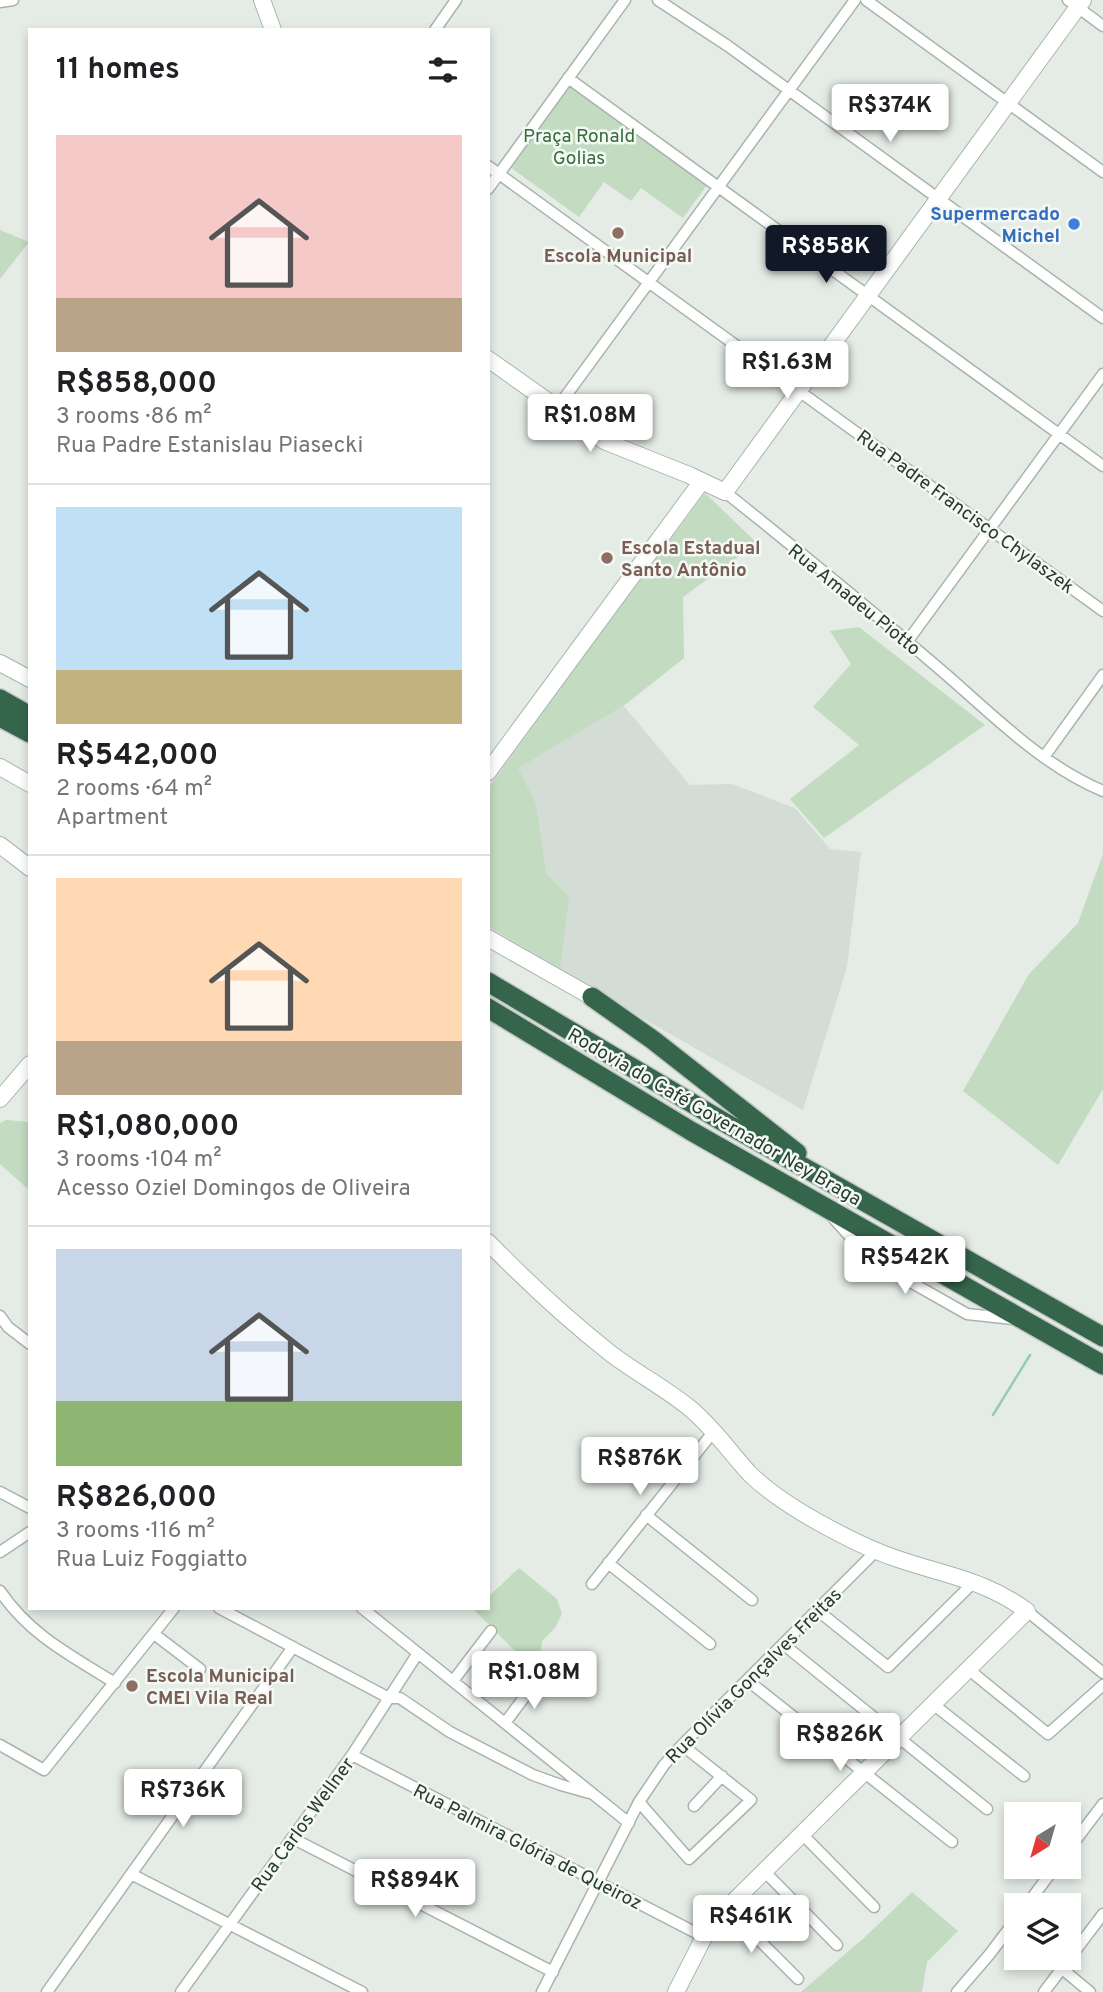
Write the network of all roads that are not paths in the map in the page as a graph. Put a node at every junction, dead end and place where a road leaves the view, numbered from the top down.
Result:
1 (13, 0) edge
2 (262, 0) edge
3 (456, 0) edge
4 (625, 0) edge
5 (658, 0) edge
6 (855, 0) edge
7 (866, 0) edge
8 (0, 2) edge
9 (1077, 2) edge
10 (1103, 26) edge
11 (273, 28) edge
12 (436, 28) edge
13 (568, 78) junction
14 (789, 90) junction
15 (1008, 103) junction
16 (490, 167) edge
17 (1103, 172) edge
18 (499, 173) junction
19 (490, 185) edge
20 (719, 187) junction
21 (939, 199) junction
22 (649, 282) junction
23 (868, 296) junction
24 (1103, 318) edge
25 (490, 360) edge
26 (1103, 374) edge
27 (799, 390) junction
28 (557, 408) junction
29 (1059, 434) junction
30 (1103, 466) edge
31 (702, 481) junction
32 (725, 492) junction
33 (990, 528) junction
34 (1103, 611) edge
35 (907, 642) junction
36 (0, 663) edge
37 (1103, 675) edge
38 (28, 678) edge
39 (0, 699) edge
40 (28, 715) edge
41 (0, 717) edge
42 (28, 732) edge
43 (1044, 757) junction
44 (0, 767) edge
45 (490, 769) edge
46 (28, 783) edge
47 (1103, 791) edge
48 (0, 845) edge
49 (28, 866) edge
50 (490, 939) edge
51 (490, 983) edge
52 (592, 997) joint
53 (490, 1009) edge
54 (490, 1023) edge
55 (574, 1060) junction
56 (28, 1066) edge
57 (0, 1099) edge
58 (847, 1193) junction
59 (490, 1246) edge
60 (1020, 1290) junction
61 (0, 1316) edge
62 (1103, 1327) edge
63 (4, 1330) edge
64 (1103, 1337) edge
65 (28, 1343) edge
66 (1103, 1365) edge
67 (714, 1431) junction
68 (0, 1492) edge
69 (28, 1507) edge
70 (646, 1515) junction
71 (28, 1533) edge
72 (876, 1551) junction
73 (0, 1552) edge
74 (608, 1563) junction
75 (974, 1582) junction
76 (592, 1584) dead end
77 (0, 1591) edge
78 (752, 1600) dead end
79 (172, 1610) edge
80 (223, 1610) edge
81 (364, 1610) edge
82 (817, 1610) junction
83 (1027, 1611) junction
84 (491, 1631) dead end
85 (154, 1633) junction
86 (710, 1644) dead end
87 (783, 1644) junction
88 (293, 1647) junction
89 (418, 1653) junction
90 (968, 1669) junction
91 (200, 1670) dead end
92 (1103, 1672) edge
93 (537, 1680) dead end
94 (747, 1680) junction
95 (453, 1681) junction
96 (115, 1683) junction
97 (1103, 1685) edge
98 (389, 1698) junction
99 (933, 1704) junction
100 (505, 1723) junction
101 (899, 1738) junction
102 (0, 1745) edge
103 (682, 1745) junction
104 (352, 1755) junction
105 (864, 1772) junction
106 (722, 1776) junction
107 (1024, 1776) dead end
108 (593, 1794) junction
109 (639, 1802) junction
110 (1103, 1804) edge
111 (694, 1806) dead end
112 (987, 1809) dead end
113 (629, 1822) junction
114 (1082, 1832) edge
115 (802, 1834) junction
116 (292, 1838) junction
117 (952, 1842) dead end
118 (764, 1871) junction
119 (131, 1874) junction
120 (599, 1883) junction
121 (874, 1907) dead end
122 (727, 1908) junction
123 (1103, 1913) edge
124 (229, 1924) junction
125 (704, 1937) junction
126 (1004, 1939) edge
127 (1081, 1943) edge
128 (837, 1945) dead end
129 (1061, 1970) edge
130 (1063, 1970) edge
131 (553, 1972) junction
132 (798, 1979) dead end
133 (47, 1992) edge
134 (181, 1992) edge
135 (362, 1992) edge
136 (542, 1992) edge
137 (676, 1992) edge
138 (957, 1992) edge
139 (1044, 1992) edge
140 (1090, 1992) edge

1 - 8 street
2 - 11 street
3 - 12 street
4 - 13 street
5 - 14 street
6 - 14 street
7 - 15 street
9 - 10 street
9 - 15 street
13 - 18 street
13 - 20 street
14 - 20 street
14 - 21 street
15 - 17 street
15 - 21 street
16 - 18 street, Rua Padre Francisco Chylaszek
18 - 19 street
18 - 22 street, Rua Padre Francisco Chylaszek
20 - 22 street
20 - 23 street
21 - 23 street
21 - 24 street
22 - 27 street, Rua Padre Francisco Chylaszek
22 - 28 street
23 - 27 street
23 - 29 street
25 - 28 street, Rua Amadeu Piotto
26 - 29 street
27 - 32 street
27 - 33 street, Rua Padre Francisco Chylaszek
28 - 31 street, Rua Amadeu Piotto
29 - 30 street
29 - 33 street
31 - 32 street, Rua Amadeu Piotto
31 - 45 street
32 - 35 street, Rua Amadeu Piotto
33 - 34 street, Rua Padre Francisco Chylaszek
33 - 35 street
35 - 43 street, Rua Amadeu Piotto
36 - 38 street
37 - 43 street
39 - 40 highway
41 - 42 highway
43 - 47 street, Rua Amadeu Piotto
44 - 46 street
48 - 49 street
50 - 52 street
51 - 58 highway, Rodovia do Café Governador Ney Braga
52 - 58 highway
53 - 55 highway, Rodovia do Café Governador Ney Braga
54 - 55 highway
55 - 66 highway, Rodovia do Café Governador Ney Braga
56 - 57 street
58 - 60 highway, Rodovia do Café Governador Ney Braga
59 - 67 street
60 - 62 street
60 - 64 highway, Rodovia do Café Governador Ney Braga
61 - 63 street
63 - 65 street
67 - 70 street
67 - 72 street
68 - 69 street
70 - 74 street
70 - 78 street
71 - 73 street
72 - 75 street
72 - 82 street, Rua Olívia Gonçalves Freitas
74 - 76 street
74 - 86 street
75 - 82 street
75 - 83 street
77 - 96 street
79 - 85 street
80 - 88 street
81 - 89 street
82 - 87 street, Rua Olívia Gonçalves Freitas
83 - 90 street
83 - 92 street
84 - 95 street
85 - 91 street
85 - 96 street
87 - 94 street, Rua Olívia Gonçalves Freitas
87 - 101 street
88 - 98 street
88 - 119 street
89 - 95 street
89 - 98 street, Rua Carlos Wellner
90 - 97 street
90 - 99 street
93 - 100 street
94 - 103 street, Rua Olívia Gonçalves Freitas
94 - 105 street
95 - 100 street
96 - 102 street
98 - 104 street, Rua Carlos Wellner
98 - 108 street
99 - 101 street
99 - 107 street
100 - 108 street
101 - 105 street
101 - 112 street
103 - 106 street
103 - 109 street, Rua Olívia Gonçalves Freitas
104 - 116 street, Rua Carlos Wellner
104 - 120 street, Rua Palmira Glória de Queiroz
105 - 115 street
105 - 117 street
106 - 109 street
106 - 111 street
108 - 113 street
109 - 113 street, Rua Olívia Gonçalves Freitas
110 - 114 street
113 - 120 street, Rua Olívia Gonçalves Freitas
115 - 118 street
115 - 121 street
116 - 124 street, Rua Carlos Wellner
116 - 131 street
118 - 122 street
118 - 128 street
119 - 124 street
119 - 133 street
120 - 125 street, Rua Palmira Glória de Queiroz
120 - 131 street, Rua Olívia Gonçalves Freitas
122 - 125 street
122 - 132 street
123 - 127 street
124 - 134 street, Rua Carlos Wellner
124 - 135 street
125 - 137 street
126 - 138 street
129 - 139 street
130 - 140 street
131 - 136 street, Rua Olívia Gonçalves Freitas

